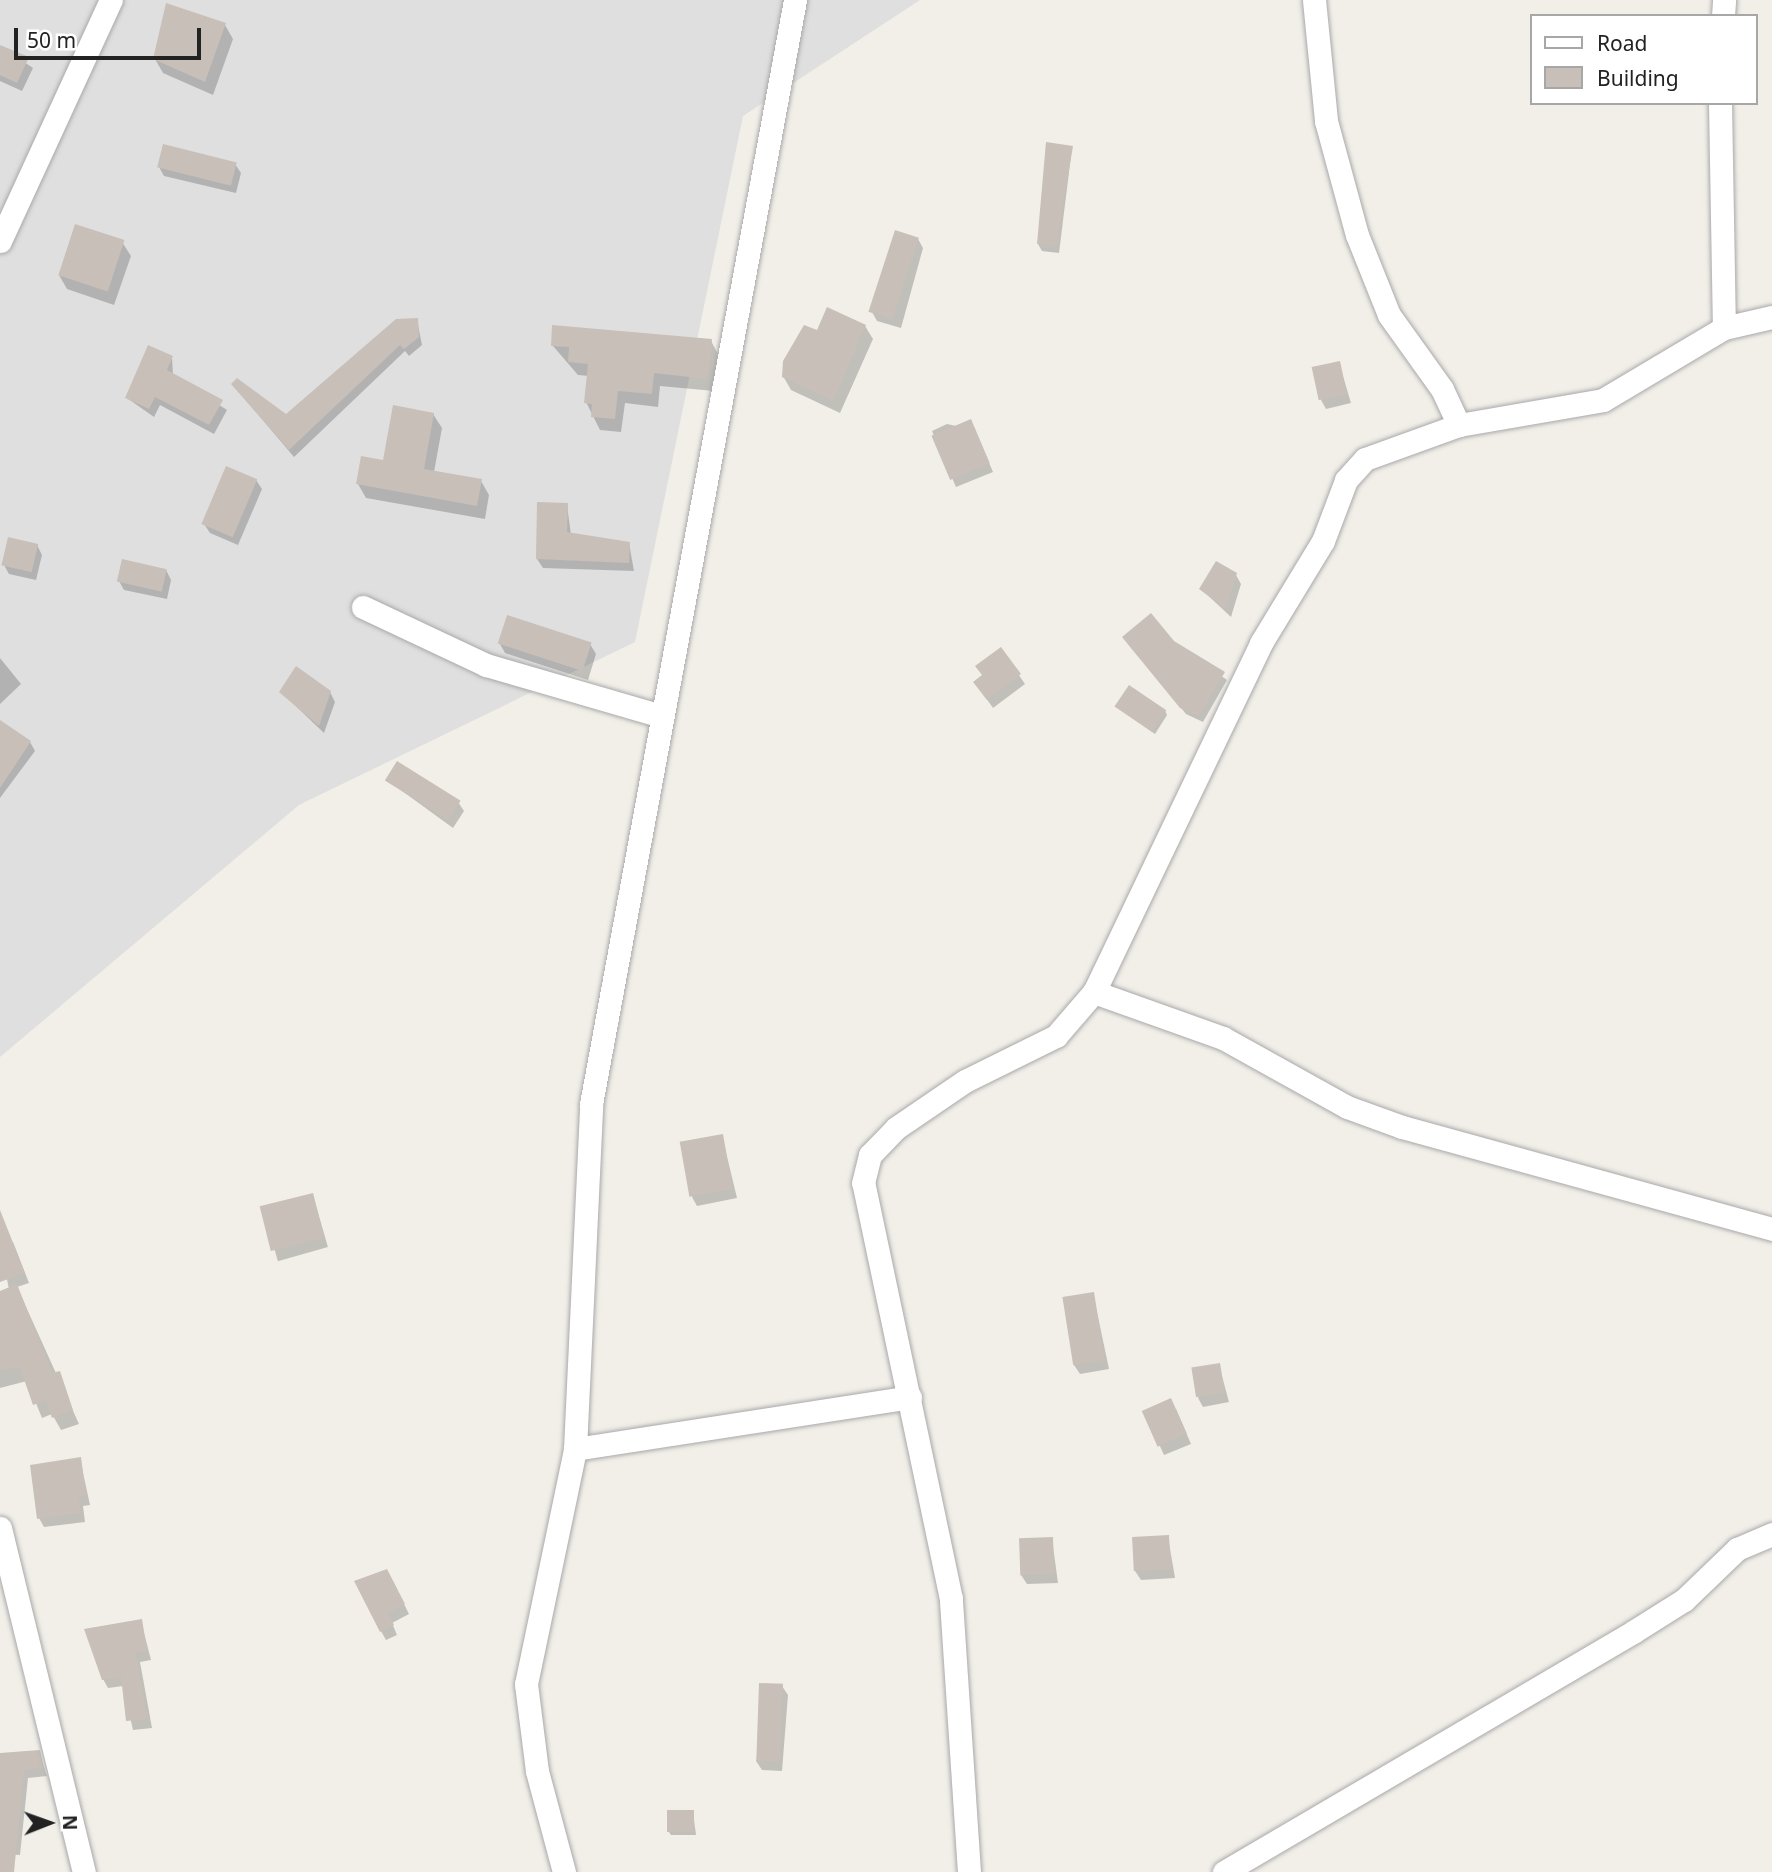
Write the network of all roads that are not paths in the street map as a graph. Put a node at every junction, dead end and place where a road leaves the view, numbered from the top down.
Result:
1 (111, 0) edge
2 (795, 0) edge
3 (1314, 0) edge
4 (1720, 105) edge
5 (1, 238) edge
6 (1772, 317) edge
7 (1724, 327) junction
8 (1459, 425) junction
9 (363, 607) dead end
10 (661, 716) junction
11 (1094, 992) junction
12 (1772, 1229) edge
13 (910, 1396) junction
14 (576, 1449) junction
15 (0, 1528) edge
16 (1772, 1534) edge
17 (84, 1872) edge
18 (564, 1872) edge
19 (970, 1872) edge
20 (1224, 1872) edge

1 - 5 street
2 - 10 street
3 - 8 street
4 - 7 street
6 - 7 street
7 - 8 street
8 - 11 street
9 - 10 street
10 - 14 street
11 - 12 street
11 - 13 street
13 - 14 street
13 - 19 street
14 - 18 street
15 - 17 street
16 - 20 street

